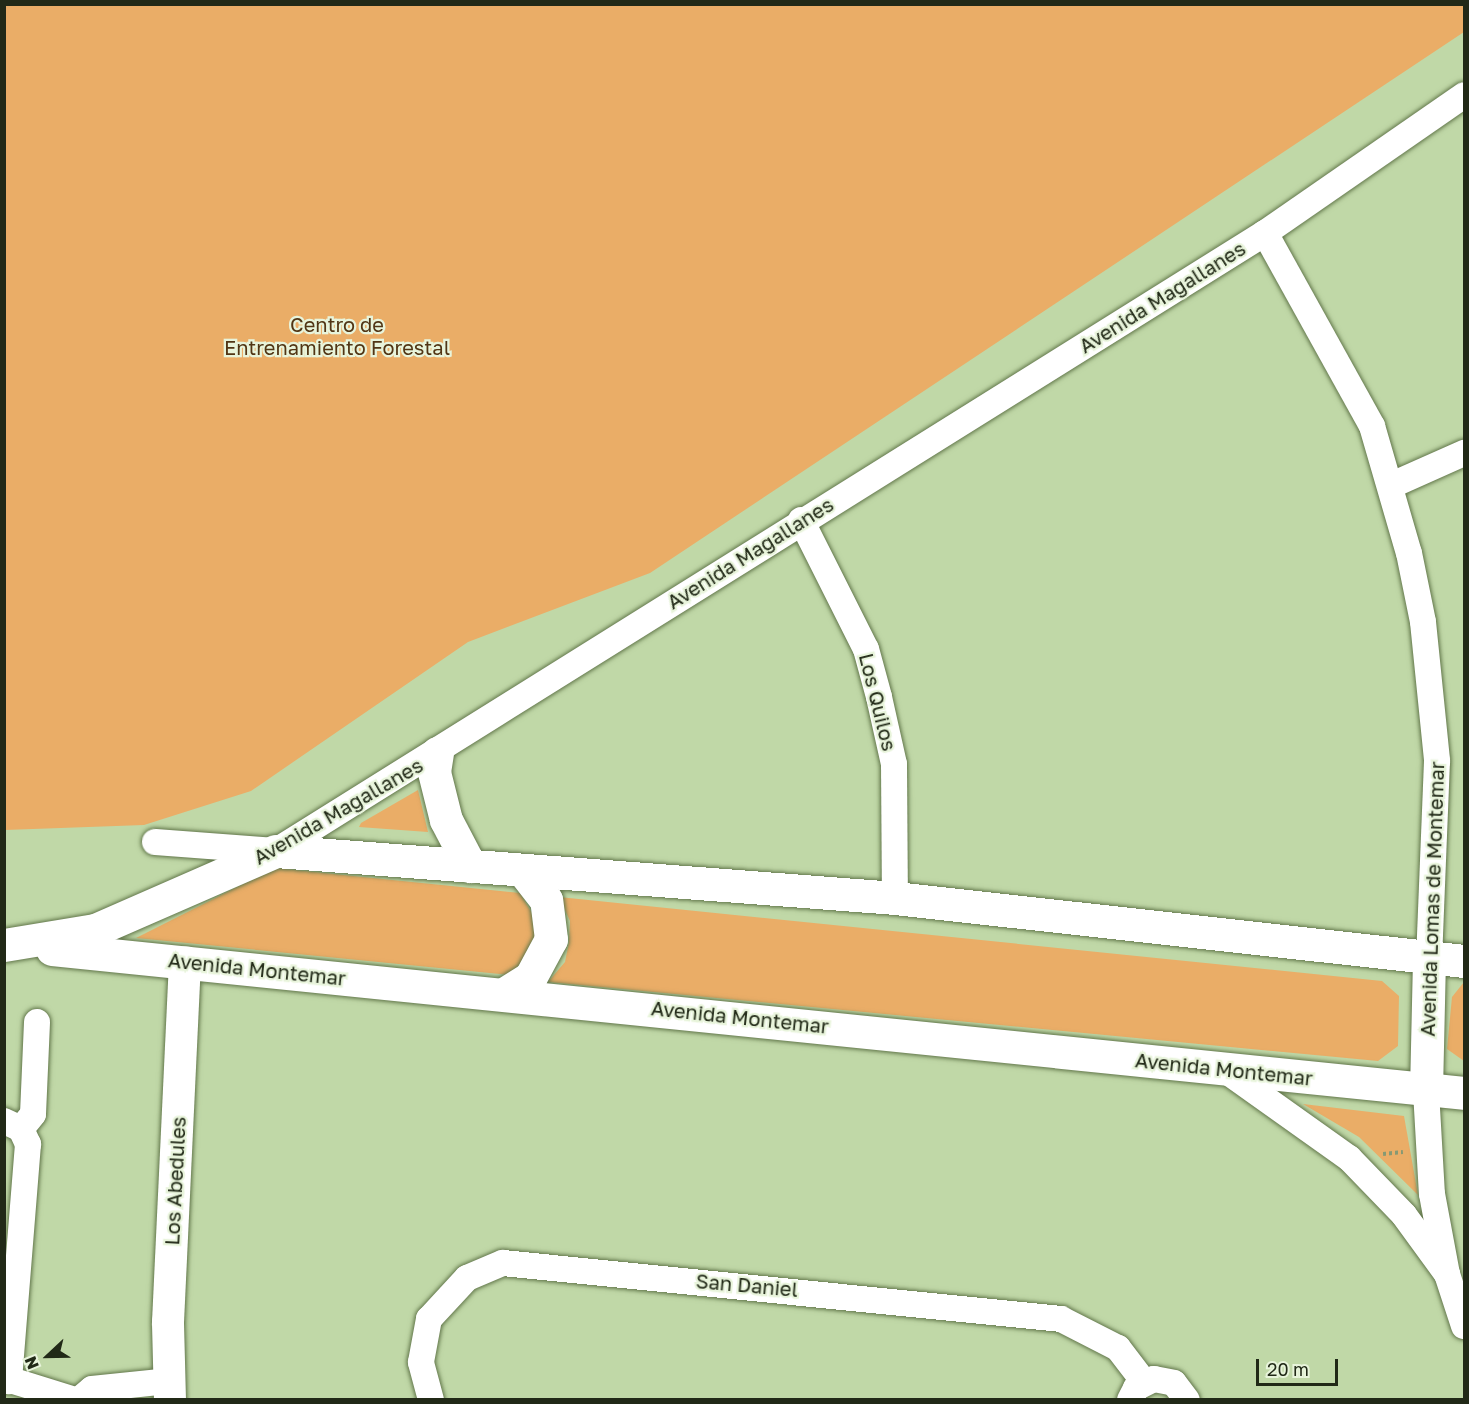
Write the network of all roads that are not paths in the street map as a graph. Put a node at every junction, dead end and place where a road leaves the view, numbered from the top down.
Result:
1 (1464, 95) edge
2 (1265, 233) junction
3 (1464, 453) edge
4 (1392, 485) junction
5 (801, 520) junction
6 (437, 753) junction
7 (155, 842) dead end
8 (276, 851) junction
9 (470, 866) junction
10 (523, 871) junction
11 (895, 898) junction
12 (10, 945) edge
13 (1429, 958) junction
14 (1464, 961) edge
15 (185, 962) junction
16 (504, 994) junction
17 (37, 1022) dead end
18 (1225, 1070) junction
19 (1426, 1091) junction
20 (1464, 1093) edge
21 (13, 1125) edge
22 (1447, 1274) junction
23 (1464, 1326) edge
24 (7, 1380) edge
25 (169, 1390) edge
26 (1137, 1391) edge
27 (77, 1400) edge
28 (431, 1400) edge
29 (1187, 1400) edge

1 - 2 street, Avenida Magallanes
2 - 4 street, Avenida Lomas de Montemar
2 - 5 street, Avenida Magallanes
3 - 4 street
4 - 13 street, Avenida Lomas de Montemar
5 - 6 street, Avenida Magallanes
5 - 11 street, Los Quilos
6 - 8 street, Avenida Magallanes
6 - 9 main road
7 - 8 street
8 - 9 main road
8 - 12 main road, Avenida Magallanes
9 - 10 main road
10 - 11 main road
10 - 16 main road
11 - 13 main road
12 - 15 main road, Avenida Montemar
13 - 14 main road
13 - 19 main road, Avenida Lomas de Montemar
15 - 16 main road, Avenida Montemar
15 - 25 street, Los Abedules
16 - 18 main road, Avenida Montemar
17 - 21 street
18 - 19 main road, Avenida Montemar
18 - 22 street, Avenida Lomas de Montemar
19 - 20 main road, Avenida Montemar
19 - 22 street, Avenida Lomas de Montemar
21 - 24 street
22 - 23 street, Avenida Lomas de Montemar
24 - 27 street
25 - 27 street
26 - 28 street, San Daniel
26 - 29 street, San Daniel

